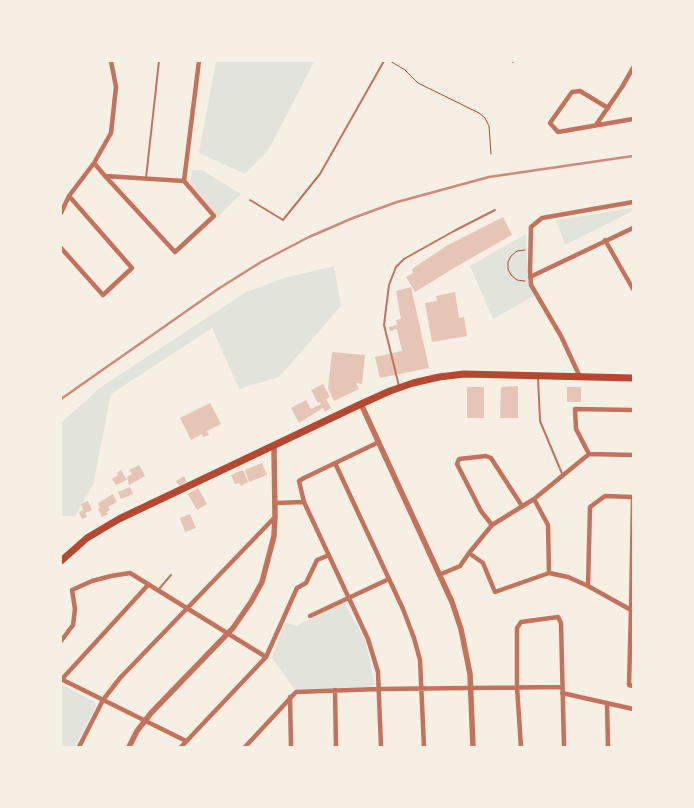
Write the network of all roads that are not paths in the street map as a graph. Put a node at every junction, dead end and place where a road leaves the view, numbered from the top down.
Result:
1 (111, 61) edge
2 (159, 61) edge
3 (199, 61) edge
4 (384, 61) edge
5 (633, 68) edge
6 (608, 108) junction
7 (633, 119) edge
8 (596, 125) junction
9 (94, 163) junction
10 (105, 176) junction
11 (146, 178) junction
12 (184, 182) junction
13 (69, 196) junction
14 (250, 200) dead end
15 (633, 202) edge
16 (495, 210) dead end
17 (61, 213) edge
18 (633, 228) edge
19 (605, 240) junction
20 (61, 248) edge
21 (530, 278) junction
22 (633, 290) edge
23 (538, 376) junction
24 (580, 377) junction
25 (633, 378) edge
26 (399, 388) junction
27 (361, 404) junction
28 (633, 410) edge
29 (379, 442) junction
30 (274, 446) junction
31 (589, 454) junction
32 (633, 455) edge
33 (335, 463) junction
34 (563, 476) junction
35 (633, 498) edge
36 (534, 500) junction
37 (304, 502) junction
38 (275, 503) junction
39 (522, 506) junction
40 (275, 516) junction
41 (492, 525) junction
42 (469, 553) junction
43 (329, 555) junction
44 (61, 561) edge
45 (549, 573) junction
46 (171, 575) dead end
47 (439, 575) junction
48 (389, 579) junction
49 (148, 585) junction
50 (588, 586) junction
51 (158, 591) junction
52 (350, 598) junction
53 (187, 610) junction
54 (631, 610) junction
55 (310, 616) dead end
56 (227, 634) junction
57 (61, 641) edge
58 (266, 657) junction
59 (61, 679) edge
60 (633, 686) edge
61 (517, 687) junction
62 (471, 688) junction
63 (379, 689) junction
64 (423, 689) junction
65 (335, 690) junction
66 (562, 690) junction
67 (290, 697) junction
68 (103, 700) junction
69 (607, 703) junction
70 (633, 709) edge
71 (145, 720) junction
72 (186, 741) junction
73 (245, 746) edge
74 (79, 747) edge
75 (129, 747) edge
76 (181, 747) edge
77 (291, 747) edge
78 (336, 747) edge
79 (380, 747) edge
80 (424, 747) edge
81 (473, 747) edge
82 (521, 747) edge
83 (564, 747) edge
84 (608, 747) edge

1 - 9 street
2 - 11 lane
3 - 12 street
4 - 14 lane
5 - 6 street
6 - 8 street
6 - 8 street
7 - 8 street
9 - 10 street
9 - 13 street
10 - 11 street
10 - 12 street
11 - 12 street
13 - 17 street
13 - 20 street
15 - 21 street
16 - 26 lane
18 - 19 street
19 - 21 street
19 - 22 street
21 - 24 street
23 - 24 main road
23 - 26 main road
23 - 34 lane
24 - 25 main road
26 - 27 main road
27 - 29 street
27 - 30 main road
28 - 31 street
29 - 33 street
29 - 47 street
30 - 38 street
30 - 44 main road
31 - 32 street
31 - 34 street
33 - 37 street
33 - 48 street
34 - 36 street
35 - 50 street
35 - 54 street
36 - 39 street
36 - 45 street
37 - 38 street
37 - 43 street
38 - 40 street
39 - 41 street
39 - 41 street
40 - 53 street
40 - 56 street
41 - 42 street
42 - 45 street
42 - 47 street
43 - 52 street
43 - 58 street
45 - 50 street
46 - 51 lane
47 - 62 street
48 - 52 street
48 - 64 street
49 - 51 street
49 - 57 street
49 - 59 street
50 - 54 street
51 - 53 street
52 - 55 street
52 - 63 street
53 - 56 street
53 - 68 street
54 - 60 street
56 - 58 street
56 - 71 street
58 - 72 street
59 - 68 street
61 - 62 street
61 - 66 street
61 - 66 street
61 - 82 street
62 - 64 street
62 - 81 street
63 - 64 street
63 - 65 street
63 - 79 street
64 - 80 street
65 - 67 street
65 - 78 street
66 - 69 street
66 - 83 street
67 - 73 street
67 - 77 street
68 - 71 street
68 - 74 street
69 - 70 street
69 - 84 street
71 - 72 street
71 - 75 street
72 - 76 street

